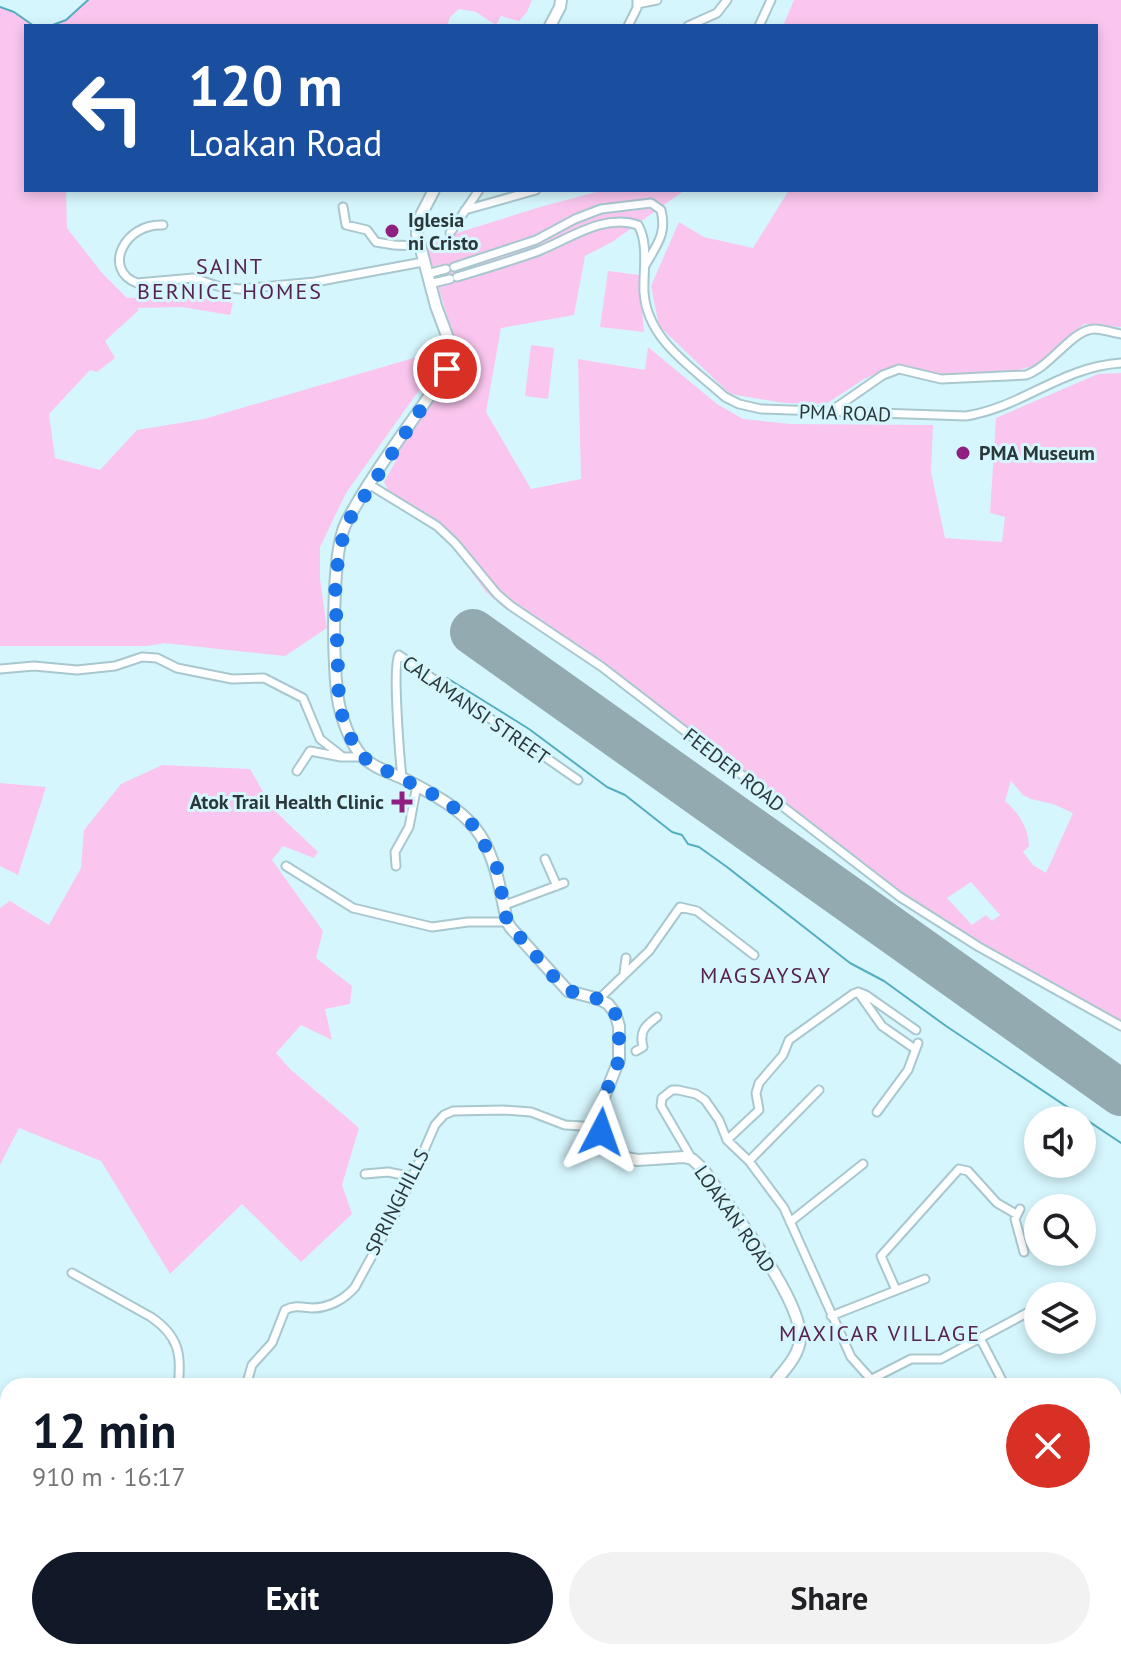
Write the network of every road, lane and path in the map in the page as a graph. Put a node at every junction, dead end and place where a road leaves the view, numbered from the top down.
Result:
1 (561, 0) edge
2 (657, 0) edge
3 (727, 0) edge
4 (771, 0) edge
5 (637, 2) edge
6 (551, 24) edge
7 (629, 24) edge
8 (692, 24) edge
9 (760, 24) edge
10 (433, 192) edge
11 (478, 192) edge
12 (529, 192) edge
13 (343, 207) dead end
14 (465, 210) junction
15 (163, 225) dead end
16 (450, 233) dead end
17 (419, 246) junction
18 (479, 259) junction
19 (423, 262) junction
20 (645, 266) junction
21 (483, 269) junction
22 (428, 279) junction
23 (1121, 334) edge
24 (1121, 363) edge
25 (829, 412) junction
26 (370, 485) junction
27 (0, 669) edge
28 (343, 757) junction
29 (363, 757) junction
30 (297, 771) dead end
31 (402, 778) junction
32 (578, 780) dead end
33 (417, 785) junction
34 (545, 859) dead end
35 (286, 866) dead end
36 (396, 866) dead end
37 (505, 905) junction
38 (507, 922) junction
39 (754, 955) dead end
40 (626, 958) dead end
41 (624, 973) junction
42 (858, 992) junction
43 (599, 999) junction
44 (657, 1017) dead end
45 (1121, 1026) edge
46 (916, 1030) dead end
47 (636, 1051) dead end
48 (819, 1090) dead end
49 (877, 1112) dead end
50 (600, 1127) junction
51 (727, 1140) junction
52 (692, 1159) junction
53 (749, 1161) junction
54 (863, 1164) dead end
55 (365, 1174) dead end
56 (413, 1177) junction
57 (790, 1222) junction
58 (1024, 1252) dead end
59 (72, 1273) dead end
60 (925, 1279) dead end
61 (896, 1290) junction
62 (1024, 1314) edge
63 (831, 1316) junction
64 (980, 1338) junction
65 (179, 1378) edge
66 (248, 1378) edge
67 (778, 1378) edge
68 (870, 1378) edge
69 (882, 1378) edge
70 (1001, 1378) edge

1 - 6 main road
2 - 5 street
3 - 8 street
4 - 9 street
5 - 7 street
10 - 17 main road
11 - 14 street
12 - 14 street
13 - 17 street
14 - 16 street
15 - 19 street
17 - 19 main road
18 - 20 street, PMA ROAD
18 - 21 street
18 - 22 street, PMA ROAD
19 - 22 main road
20 - 21 street, PMA ROAD
20 - 25 street, PMA ROAD
21 - 22 street, PMA ROAD
22 - 26 main road
23 - 25 street
24 - 25 street, PMA ROAD
26 - 29 main road
26 - 45 street, FEEDER ROAD
27 - 28 street
28 - 29 street
28 - 30 street
29 - 31 main road
31 - 32 street, CALAMANSI STREET
31 - 33 main road
33 - 36 street
33 - 37 main road
34 - 37 street
35 - 38 street
37 - 38 main road
38 - 43 main road
39 - 41 street
40 - 41 street
41 - 43 street
42 - 46 street
42 - 49 street
42 - 51 street
43 - 50 main road
44 - 47 street
48 - 53 street
50 - 52 main road, LOAKAN ROAD
50 - 56 street, SPRINGHILLS
51 - 52 street
51 - 53 street
52 - 67 main road, LOAKAN ROAD
53 - 57 street
54 - 57 street
55 - 56 street
56 - 66 street, SPRINGHILLS
57 - 63 street
58 - 61 street
59 - 65 street
60 - 61 street
61 - 63 street
62 - 64 street
63 - 68 street
64 - 69 street
64 - 70 street

